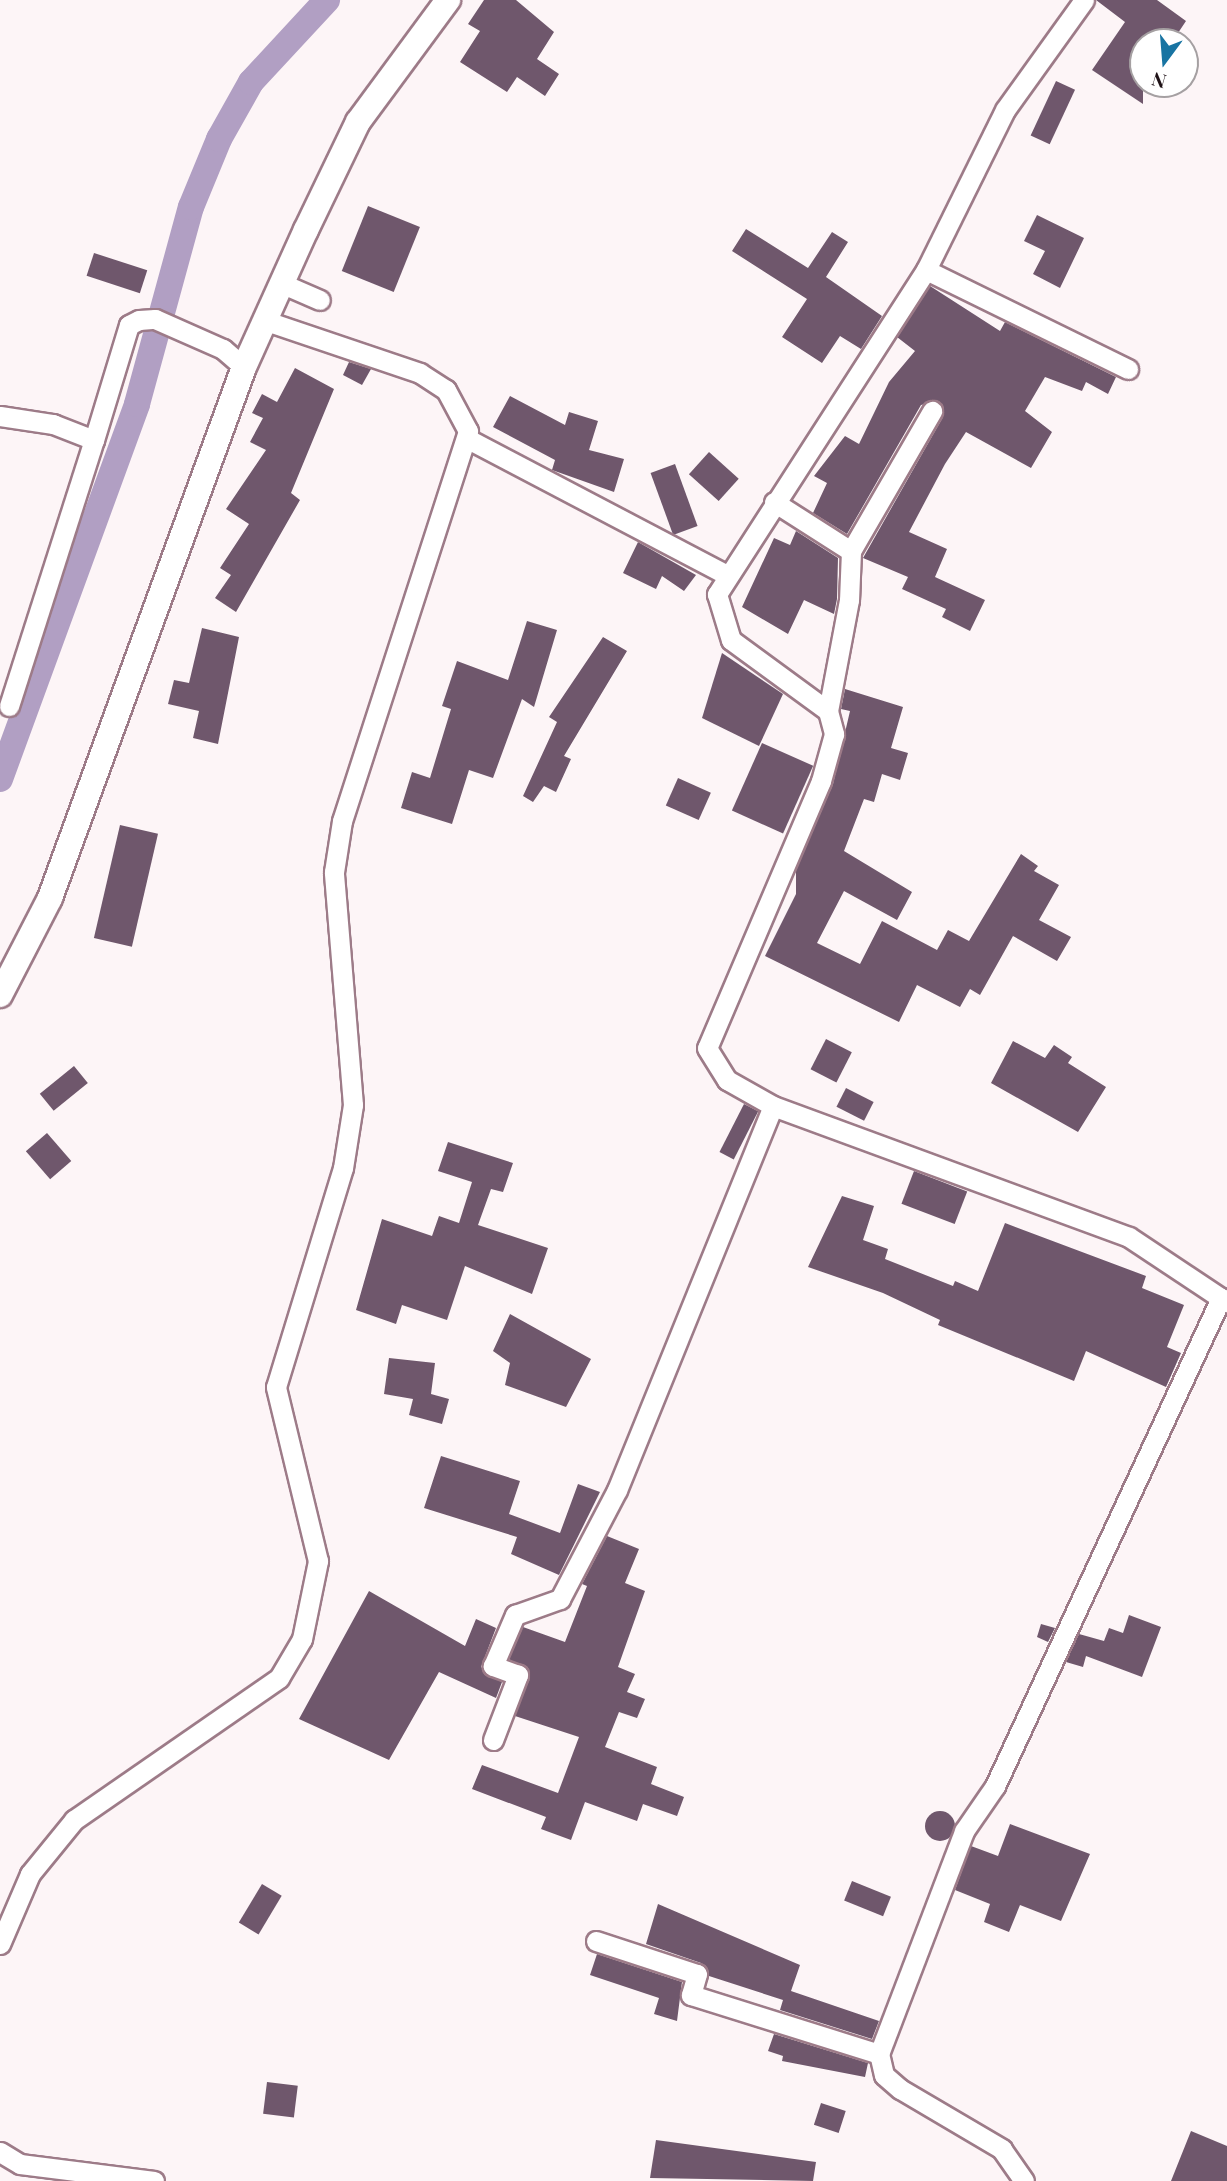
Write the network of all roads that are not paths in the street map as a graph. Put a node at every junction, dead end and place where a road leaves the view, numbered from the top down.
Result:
1 (448, 0) edge
2 (1083, 0) edge
3 (926, 271) junction
4 (283, 284) junction
5 (320, 300) dead end
6 (267, 321) junction
7 (244, 367) junction
8 (1128, 369) dead end
9 (932, 411) dead end
10 (0, 416) edge
11 (468, 439) junction
12 (94, 440) junction
13 (774, 502) junction
14 (850, 551) junction
15 (727, 575) junction
16 (9, 706) dead end
17 (828, 711) junction
18 (0, 995) edge
19 (774, 1106) junction
20 (1224, 1300) edge
21 (493, 1740) dead end
22 (596, 1941) dead end
23 (0, 1944) edge
24 (879, 2054) junction
25 (0, 2152) edge
26 (22, 2173) edge
27 (154, 2181) edge
28 (1024, 2181) edge

1 - 4 street
2 - 3 street
3 - 8 street
3 - 13 street
4 - 5 street
4 - 6 street
6 - 7 street
6 - 11 street
7 - 12 street
7 - 18 street
9 - 14 street
10 - 12 street
11 - 15 street
11 - 23 street
12 - 16 street
13 - 14 street
13 - 15 street
14 - 17 street
15 - 17 street
17 - 19 street
19 - 20 street
19 - 21 street
20 - 24 street
22 - 24 street
24 - 28 street
25 - 26 street
26 - 27 street

